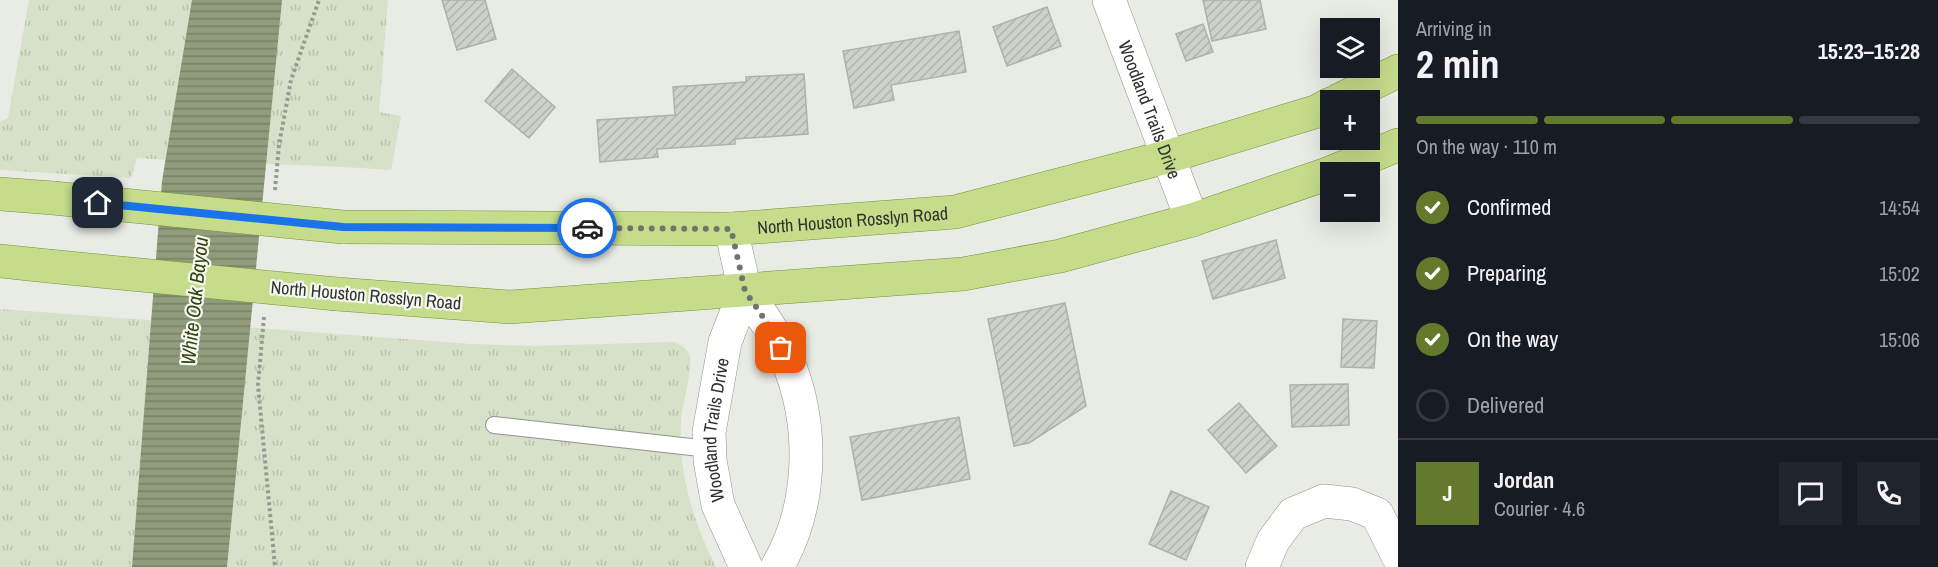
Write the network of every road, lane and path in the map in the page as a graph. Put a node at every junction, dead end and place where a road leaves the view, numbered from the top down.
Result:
1 (1109, 0) edge
2 (1398, 71) edge
3 (1359, 90) edge
4 (1320, 110) edge
5 (1398, 145) edge
6 (1170, 156) junction
7 (1357, 162) edge
8 (1320, 177) edge
9 (0, 194) edge
10 (1192, 220) junction
11 (731, 229) junction
12 (0, 261) edge
13 (745, 291) junction
14 (494, 424) dead end
15 (709, 449) junction
16 (1398, 556) edge
17 (746, 567) edge
18 (777, 567) edge
19 (1262, 567) edge

1 - 6 street, Woodland Trails Drive
2 - 3 main road
4 - 6 main road, North Houston Rosslyn Road
5 - 7 main road, North Houston Rosslyn Road
6 - 10 street, Woodland Trails Drive
6 - 11 main road, North Houston Rosslyn Road
8 - 10 main road, North Houston Rosslyn Road
9 - 11 main road, North Houston Rosslyn Road, bridge
10 - 13 main road, North Houston Rosslyn Road
11 - 13 street
12 - 13 main road, North Houston Rosslyn Road, bridge
13 - 15 street, Woodland Trails Drive
13 - 18 street
14 - 15 lane
15 - 17 street, Woodland Trails Drive
16 - 19 street

